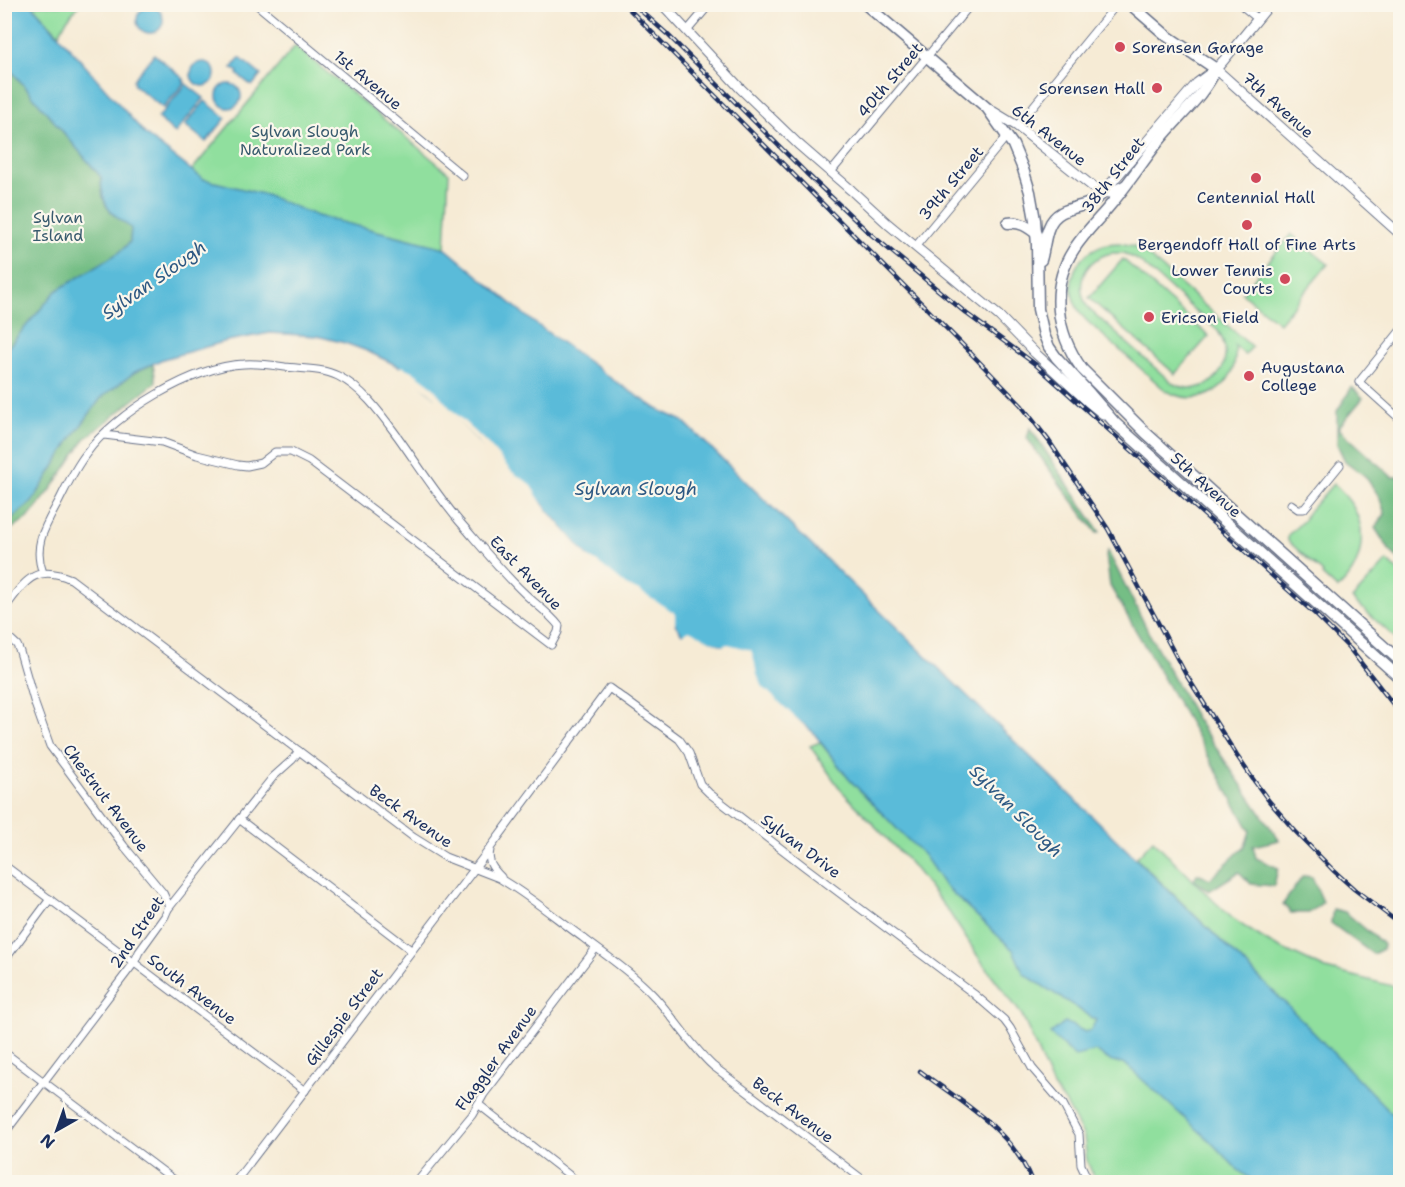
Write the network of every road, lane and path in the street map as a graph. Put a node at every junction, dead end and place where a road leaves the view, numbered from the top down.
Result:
1 (255, 4) edge
2 (662, 4) edge
3 (710, 4) edge
4 (865, 4) edge
5 (971, 4) edge
6 (1117, 4) edge
7 (1130, 4) edge
8 (1240, 4) edge
9 (1270, 4) edge
10 (1258, 19) junction
11 (687, 31) junction
12 (927, 57) junction
13 (1216, 69) junction
14 (987, 108) junction
15 (1017, 126) junction
16 (1007, 136) junction
17 (831, 172) junction
18 (463, 176) dead end
19 (1125, 185) junction
20 (1102, 194) junction
21 (1008, 223) dead end
22 (1036, 234) junction
23 (1401, 234) edge
24 (915, 247) junction
25 (1036, 284) junction
26 (1059, 311) joint
27 (1401, 331) edge
28 (1401, 419) edge
29 (1114, 423) junction
30 (104, 435) junction
31 (1340, 465) dead end
32 (1291, 504) dead end
33 (43, 573) junction
34 (4, 609) edge
35 (4, 633) edge
36 (1401, 661) edge
37 (1401, 678) edge
38 (299, 751) junction
39 (239, 819) junction
40 (490, 848) junction
41 (4, 865) edge
42 (474, 869) junction
43 (510, 884) junction
44 (50, 899) junction
45 (168, 909) junction
46 (596, 948) junction
47 (411, 950) junction
48 (4, 961) edge
49 (134, 963) junction
50 (4, 1052) edge
51 (44, 1081) junction
52 (305, 1091) junction
53 (478, 1104) junction
54 (4, 1134) edge
55 (177, 1182) edge
56 (236, 1182) edge
57 (417, 1182) edge
58 (578, 1182) edge
59 (866, 1182) edge
60 (1089, 1182) edge

1 - 18 street, 1st Avenue
2 - 11 street
3 - 11 street
4 - 12 main road, 6th Avenue
5 - 12 street, 40th Street
6 - 15 street
7 - 13 main road, 7th Avenue
8 - 10 street
9 - 10 street, 38th Street
10 - 13 street, 38th Street
11 - 17 street
12 - 14 main road, 6th Avenue
12 - 17 street, 40th Street
13 - 19 main road, 38th Street
13 - 20 street, 38th Street
13 - 23 street, 7th Avenue
14 - 15 street, 6th Avenue
14 - 16 main road, 6th Avenue
15 - 20 street, 6th Avenue
16 - 22 main road, 6th Avenue
16 - 24 street, 39th Street
17 - 24 street
19 - 20 street
19 - 26 main road, 38th Street
20 - 25 main road
21 - 22 main road
22 - 25 main road, 6th Avenue
24 - 29 street
25 - 29 main road, 5th Avenue
26 - 36 main road, 5th Avenue
27 - 28 street
29 - 37 main road, 5th Avenue
30 - 30 street, East Avenue
30 - 33 street, East Avenue
31 - 32 street
33 - 34 street
33 - 38 street, Beck Avenue
35 - 45 street, Chestnut Avenue
38 - 39 street, 2nd Street
38 - 42 street, Beck Avenue
39 - 45 street, 2nd Street
39 - 47 street
40 - 42 street, Sylvan Drive
40 - 43 street
40 - 60 street, Sylvan Drive
41 - 44 street, South Avenue
42 - 43 street, Beck Avenue
42 - 47 street, Gillespie Street
43 - 46 street, Beck Avenue
44 - 48 street
44 - 49 street, South Avenue
45 - 49 street, 2nd Street
46 - 53 street, Flaggler Avenue
46 - 59 street, Beck Avenue
47 - 52 street, Gillespie Street
49 - 51 street, 2nd Street
49 - 52 street, South Avenue
50 - 51 street
51 - 54 street, 2nd Street
51 - 55 street
52 - 56 street, Gillespie Street
53 - 57 street, Flaggler Avenue
53 - 58 street

